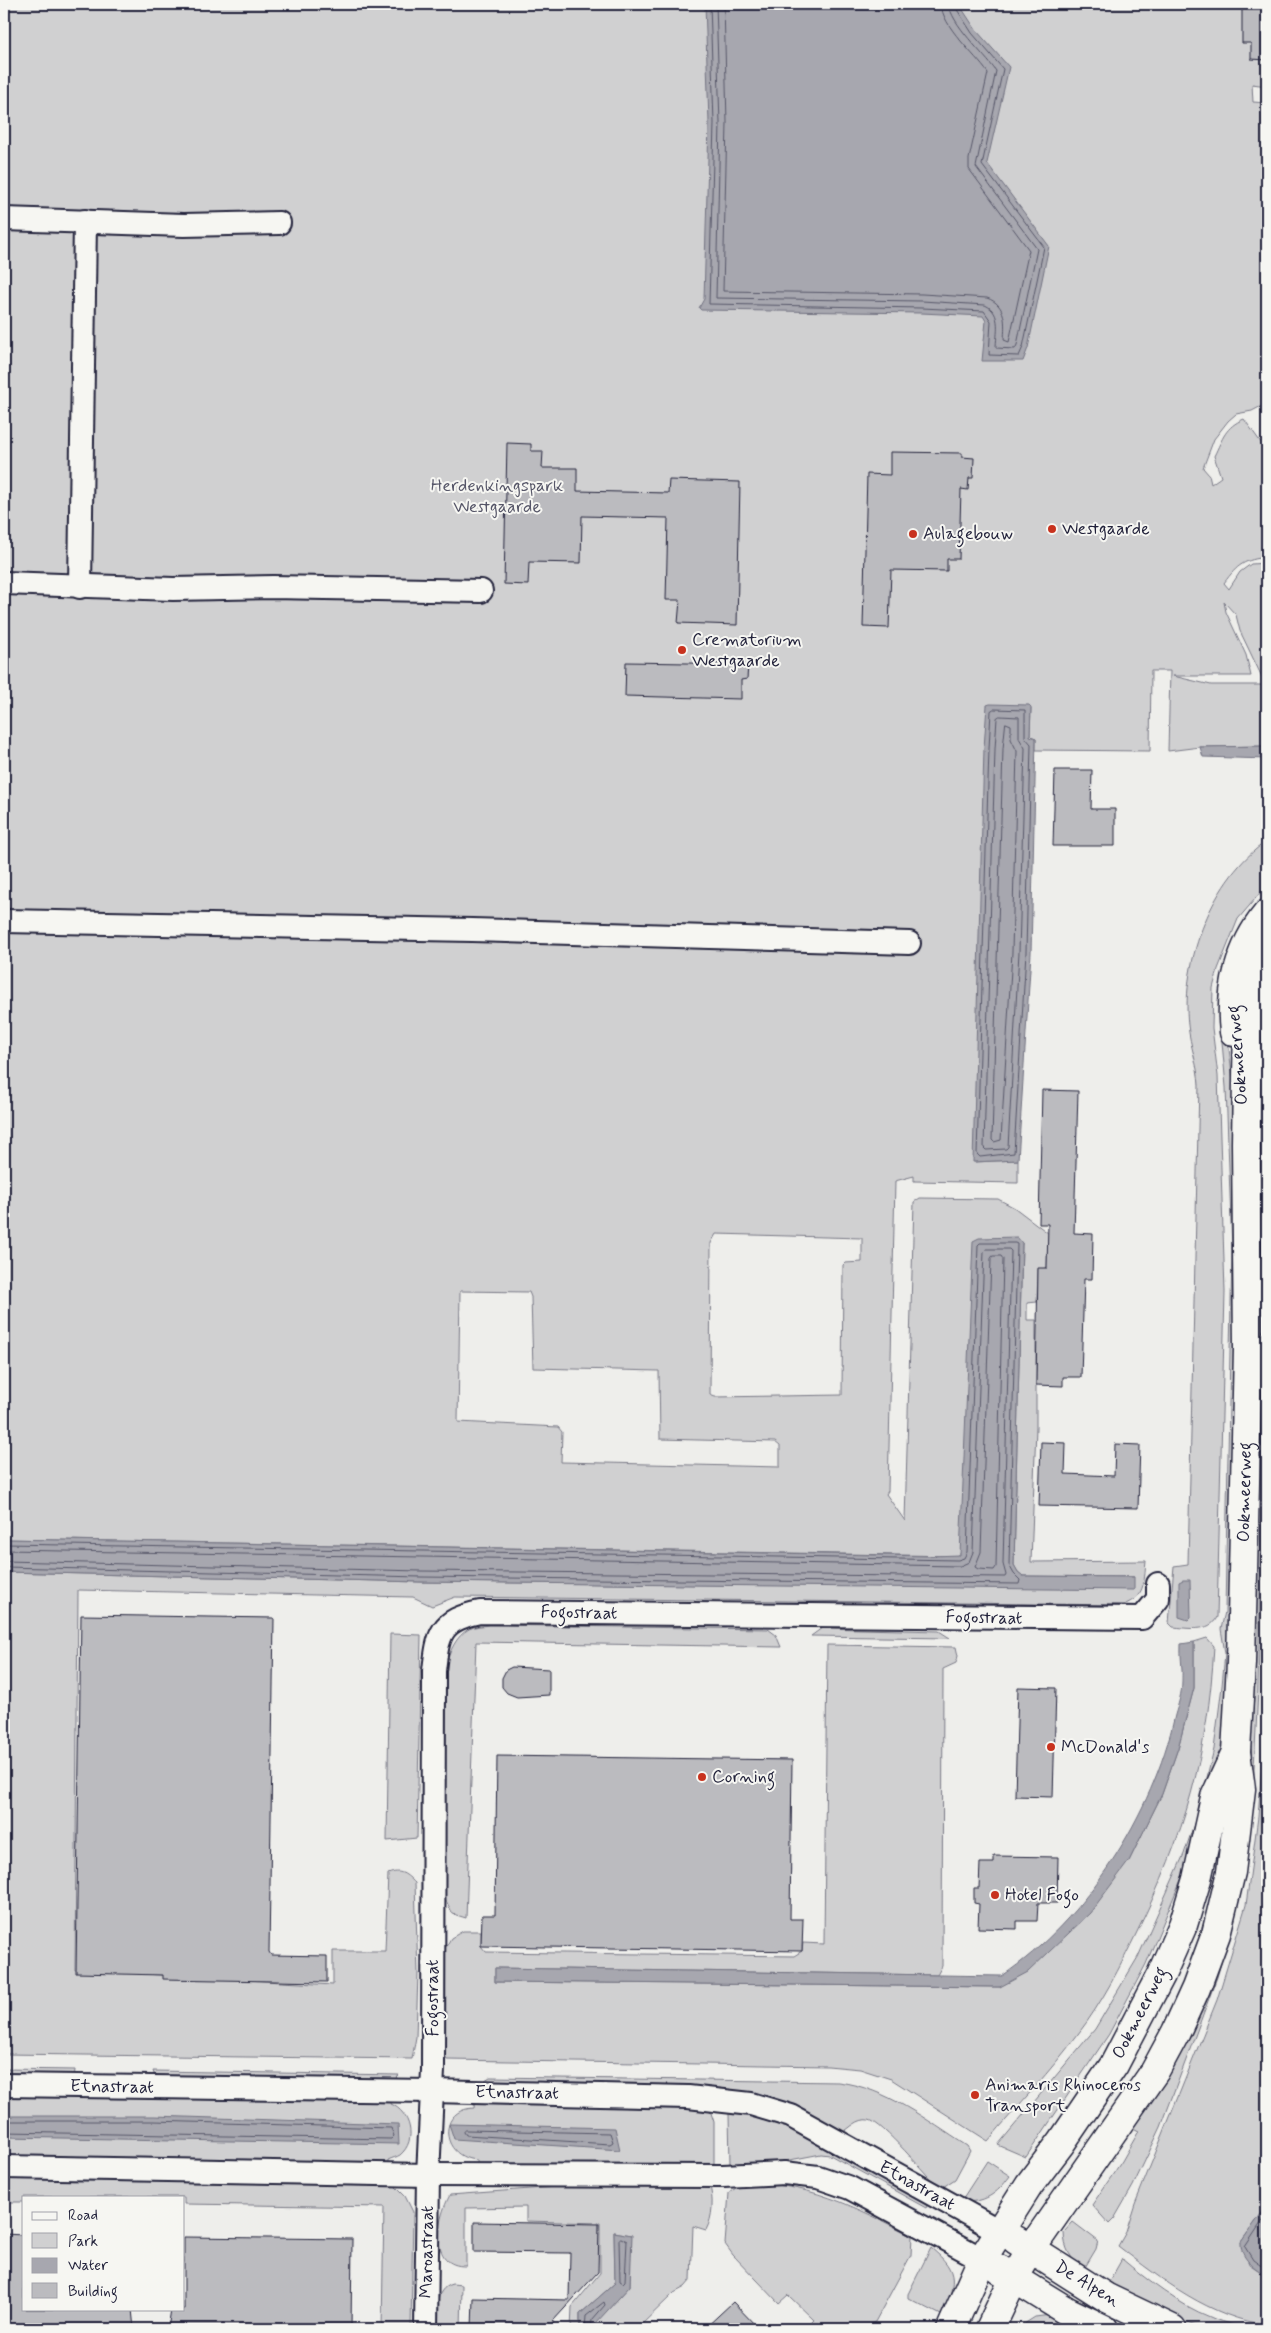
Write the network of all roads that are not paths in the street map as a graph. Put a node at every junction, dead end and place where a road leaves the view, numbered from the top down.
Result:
1 (4, 219) edge
2 (85, 221) junction
3 (279, 223) dead end
4 (4, 583) edge
5 (80, 587) junction
6 (481, 591) dead end
7 (1267, 914) edge
8 (4, 921) edge
9 (909, 944) dead end
10 (1267, 957) edge
11 (1246, 1143) junction
12 (1158, 1584) dead end
13 (1236, 1752) junction
14 (4, 2085) edge
15 (432, 2091) junction
16 (4, 2167) edge
17 (428, 2175) junction
18 (999, 2231) junction
19 (1031, 2249) junction
20 (982, 2260) junction
21 (1014, 2278) junction
22 (426, 2329) edge
23 (951, 2329) edge
24 (990, 2329) edge
25 (1104, 2329) edge
26 (1172, 2329) edge

1 - 2 street
2 - 3 street
2 - 5 street
4 - 5 street
5 - 6 street
7 - 11 main road, Ookmeerweg
8 - 9 street
10 - 11 main road, Ookmeerweg
11 - 13 main road, Ookmeerweg
12 - 15 street, Fogostraat
13 - 18 main road, Ookmeerweg
13 - 19 main road, Ookmeerweg
14 - 15 street, Etnastraat
15 - 17 street, Maroastraat
15 - 18 street, Etnastraat
16 - 17 street, Etnastraat
17 - 20 street, Etnastraat
17 - 22 street, Maroastraat
18 - 19 main road, De Alpen
18 - 20 main road, Ookmeerweg
19 - 21 main road, Ookmeerweg
19 - 26 main road, De Alpen
20 - 21 main road, De Alpen
20 - 23 main road, Ookmeerweg
21 - 24 main road, Ookmeerweg
21 - 25 main road, De Alpen

